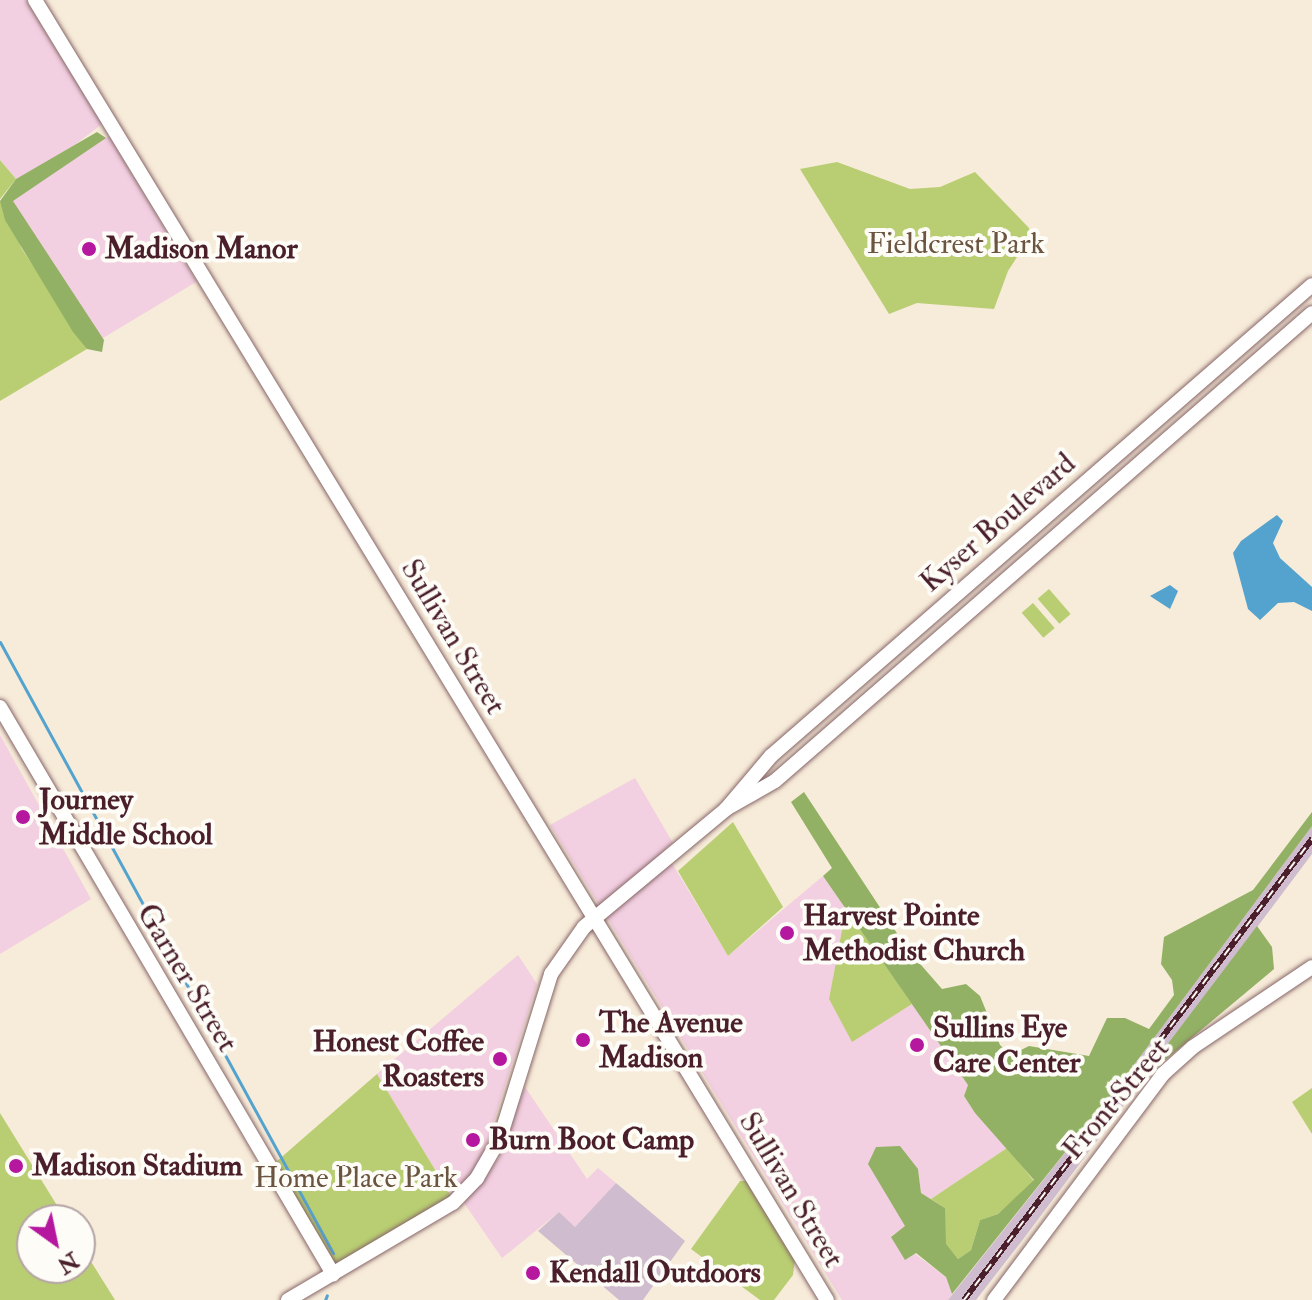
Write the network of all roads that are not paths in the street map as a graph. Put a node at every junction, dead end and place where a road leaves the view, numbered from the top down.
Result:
1 (35, 0) edge
2 (1312, 285) edge
3 (1312, 313) edge
4 (0, 707) edge
5 (726, 809) junction
6 (595, 918) junction
7 (1312, 967) edge
8 (333, 1274) junction
9 (288, 1300) edge
10 (827, 1300) edge
11 (994, 1300) edge

1 - 6 street, Sullivan Street
2 - 5 street, Kyser Boulevard
3 - 5 street, Kyser Boulevard
4 - 8 street, Garner Street
5 - 6 street, Kyser Boulevard
6 - 8 street, Kyser Boulevard
6 - 10 street, Sullivan Street
7 - 11 street, Front Street
8 - 9 street, Kyser Boulevard

